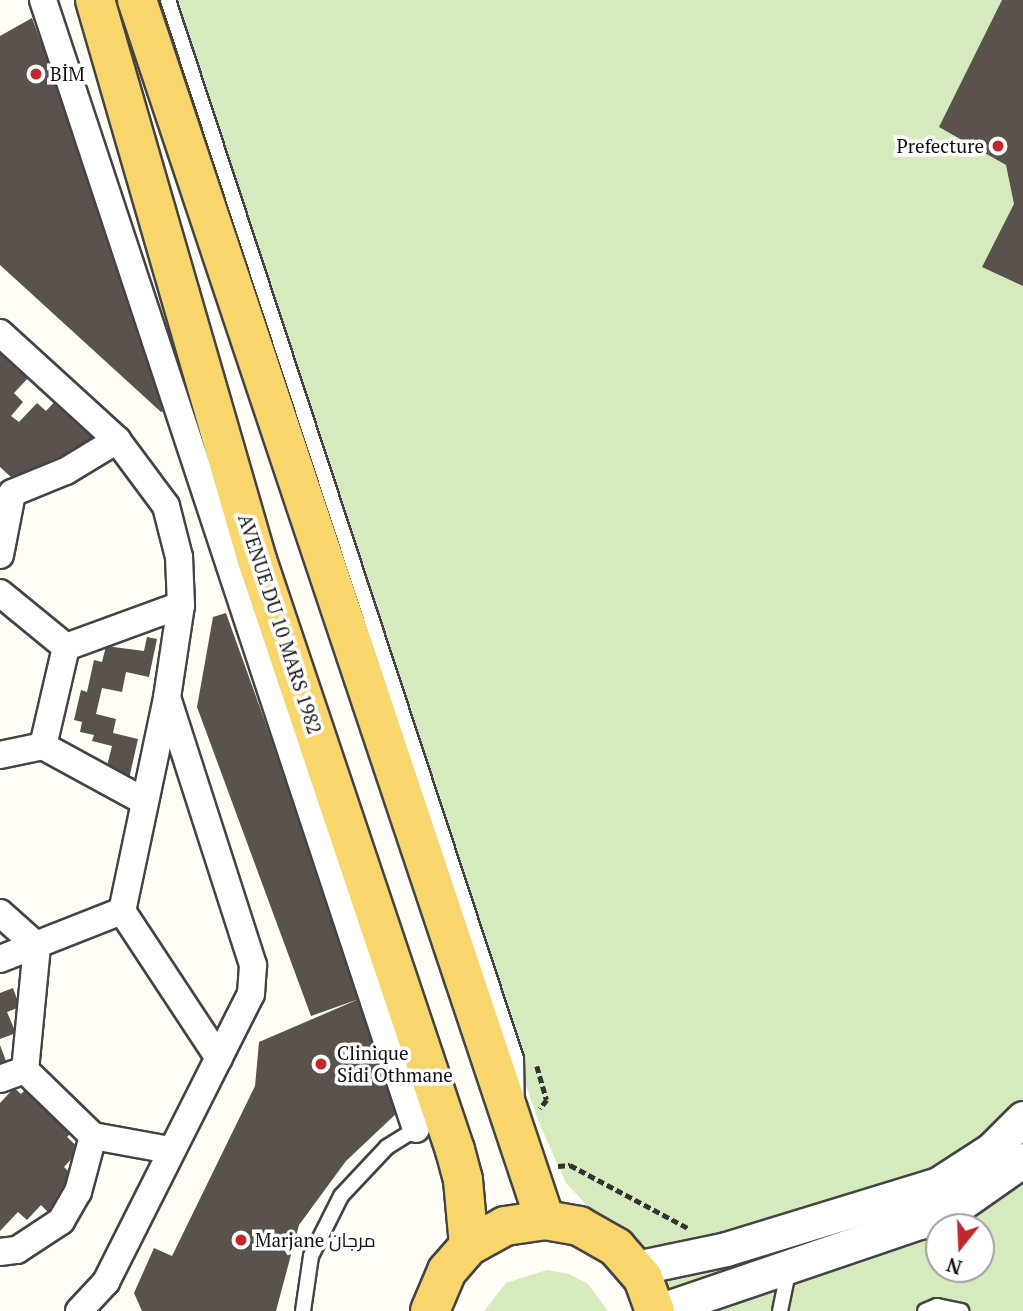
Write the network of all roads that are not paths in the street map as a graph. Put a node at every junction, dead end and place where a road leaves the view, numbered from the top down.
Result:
1 (43, 0) edge
2 (95, 0) edge
3 (137, 0) edge
4 (168, 0) edge
5 (0, 333) edge
6 (117, 440) junction
7 (6, 488) edge
8 (0, 555) edge
9 (0, 593) edge
10 (181, 605) junction
11 (66, 647) junction
12 (167, 698) junction
13 (43, 746) junction
14 (0, 755) edge
15 (144, 801) junction
16 (122, 911) junction
17 (0, 913) edge
18 (37, 946) junction
19 (0, 959) edge
20 (219, 1058) junction
21 (25, 1069) junction
22 (0, 1079) edge
23 (521, 1117) junction
24 (1023, 1118) edge
25 (430, 1122) junction
26 (93, 1136) junction
27 (170, 1150) junction
28 (1023, 1160) edge
29 (545, 1220) junction
30 (469, 1246) junction
31 (0, 1252) edge
32 (789, 1266) junction
33 (636, 1268) junction
34 (79, 1311) edge
35 (303, 1311) edge
36 (430, 1311) edge
37 (656, 1311) edge
38 (780, 1311) edge
39 (925, 1311) edge
40 (961, 1311) edge

1 - 25 street
2 - 25 main road, AVENUE DU 10 MARS 1982
3 - 23 main road
4 - 23 lane
5 - 6 street
6 - 7 street
6 - 10 street
7 - 8 street
9 - 11 street
10 - 11 street
10 - 12 street
11 - 13 street
12 - 15 street
12 - 20 street
13 - 14 street
13 - 15 street
15 - 16 street
16 - 18 street
16 - 20 street
17 - 18 street
18 - 19 street
18 - 21 street
20 - 27 street
21 - 22 street
21 - 26 street
23 - 29 main road
24 - 33 street
25 - 30 main road, AVENUE DU 10 MARS 1982
25 - 35 lane
26 - 27 street
26 - 31 street
27 - 34 street
28 - 32 street
29 - 30 main road
29 - 33 main road
30 - 36 main road
32 - 37 street
32 - 38 lane
33 - 37 main road
39 - 40 lane

